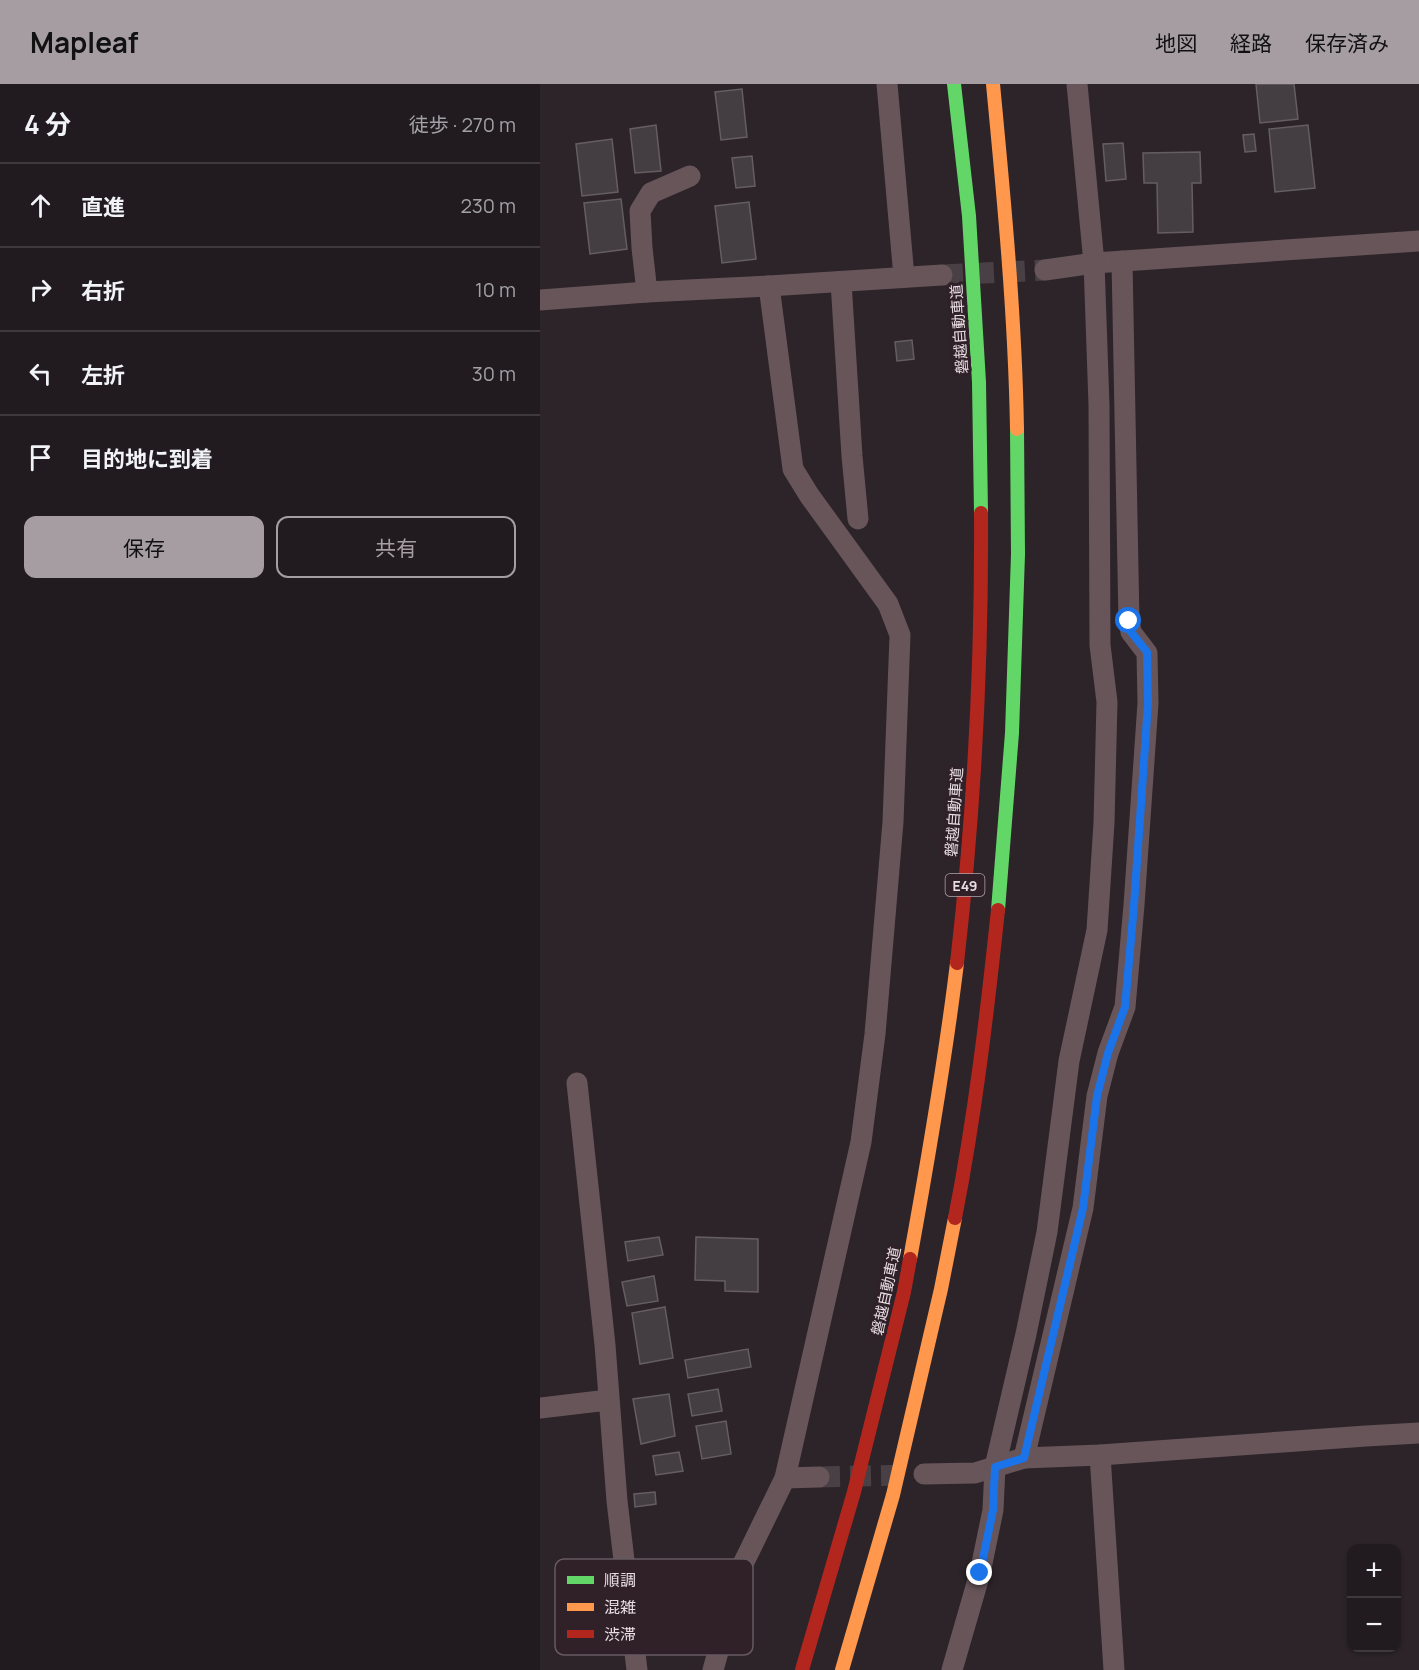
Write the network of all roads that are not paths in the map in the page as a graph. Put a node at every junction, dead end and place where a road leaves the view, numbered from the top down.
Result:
1 (887, 84) edge
2 (954, 84) edge
3 (993, 84) edge
4 (1077, 84) edge
5 (690, 176) dead end
6 (1419, 241) edge
7 (1122, 261) junction
8 (1095, 263) junction
9 (1045, 270) tunnel mouth
10 (942, 275) tunnel mouth
11 (904, 277) junction
12 (841, 282) junction
13 (769, 286) junction
14 (647, 291) junction
15 (540, 300) edge
16 (858, 519) dead end
17 (577, 1083) dead end
18 (608, 1400) junction
19 (540, 1408) edge
20 (1419, 1433) edge
21 (1100, 1455) junction
22 (1024, 1458) junction
23 (995, 1467) junction
24 (924, 1474) tunnel mouth
25 (819, 1477) tunnel mouth
26 (785, 1478) junction
27 (624, 1559) edge
28 (745, 1559) edge
29 (635, 1655) edge
30 (717, 1655) edge
31 (637, 1670) edge
32 (713, 1670) edge
33 (802, 1670) edge
34 (842, 1670) edge
35 (952, 1670) edge
36 (1114, 1670) edge

1 - 11 street
2 - 33 highway, 磐越自動車道 / E49
3 - 34 highway, E49
4 - 8 street
5 - 14 street
6 - 7 street
7 - 8 street
7 - 22 street
8 - 9 street
8 - 23 street
10 - 11 street
11 - 12 street
12 - 13 street
12 - 16 street
13 - 14 street
13 - 26 street
14 - 15 street
17 - 18 street
18 - 19 street
18 - 27 street
20 - 21 street
21 - 22 street
21 - 36 street
22 - 23 street
23 - 24 street
23 - 35 street
25 - 26 street
26 - 28 street
29 - 31 street
30 - 32 street

